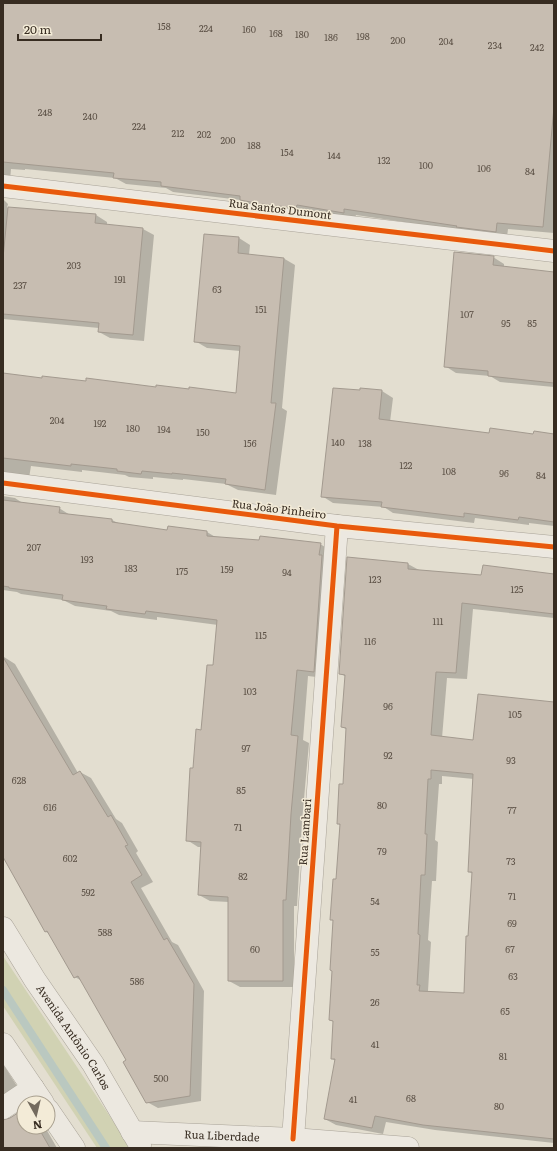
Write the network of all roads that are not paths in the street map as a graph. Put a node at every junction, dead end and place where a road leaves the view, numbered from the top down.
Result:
1 (3, 186) edge
2 (554, 252) edge
3 (3, 483) edge
4 (337, 526) junction
5 (554, 547) edge
6 (3, 928) edge
7 (3, 1044) edge
8 (37, 1095) edge
9 (16, 1104) edge
10 (3, 1108) edge
11 (56, 1122) edge
12 (293, 1139) junction
13 (137, 1140) edge
14 (74, 1148) edge
15 (408, 1148) edge

1 - 2 street, Rua Santos Dumont
3 - 4 street, Rua João Pinheiro
4 - 5 street, Rua João Pinheiro
4 - 12 street, Rua Lambari
6 - 13 street, Avenida Antônio Carlos
7 - 8 street
9 - 10 street
11 - 14 street
12 - 13 street, Rua Liberdade
12 - 15 street, Rua Liberdade

